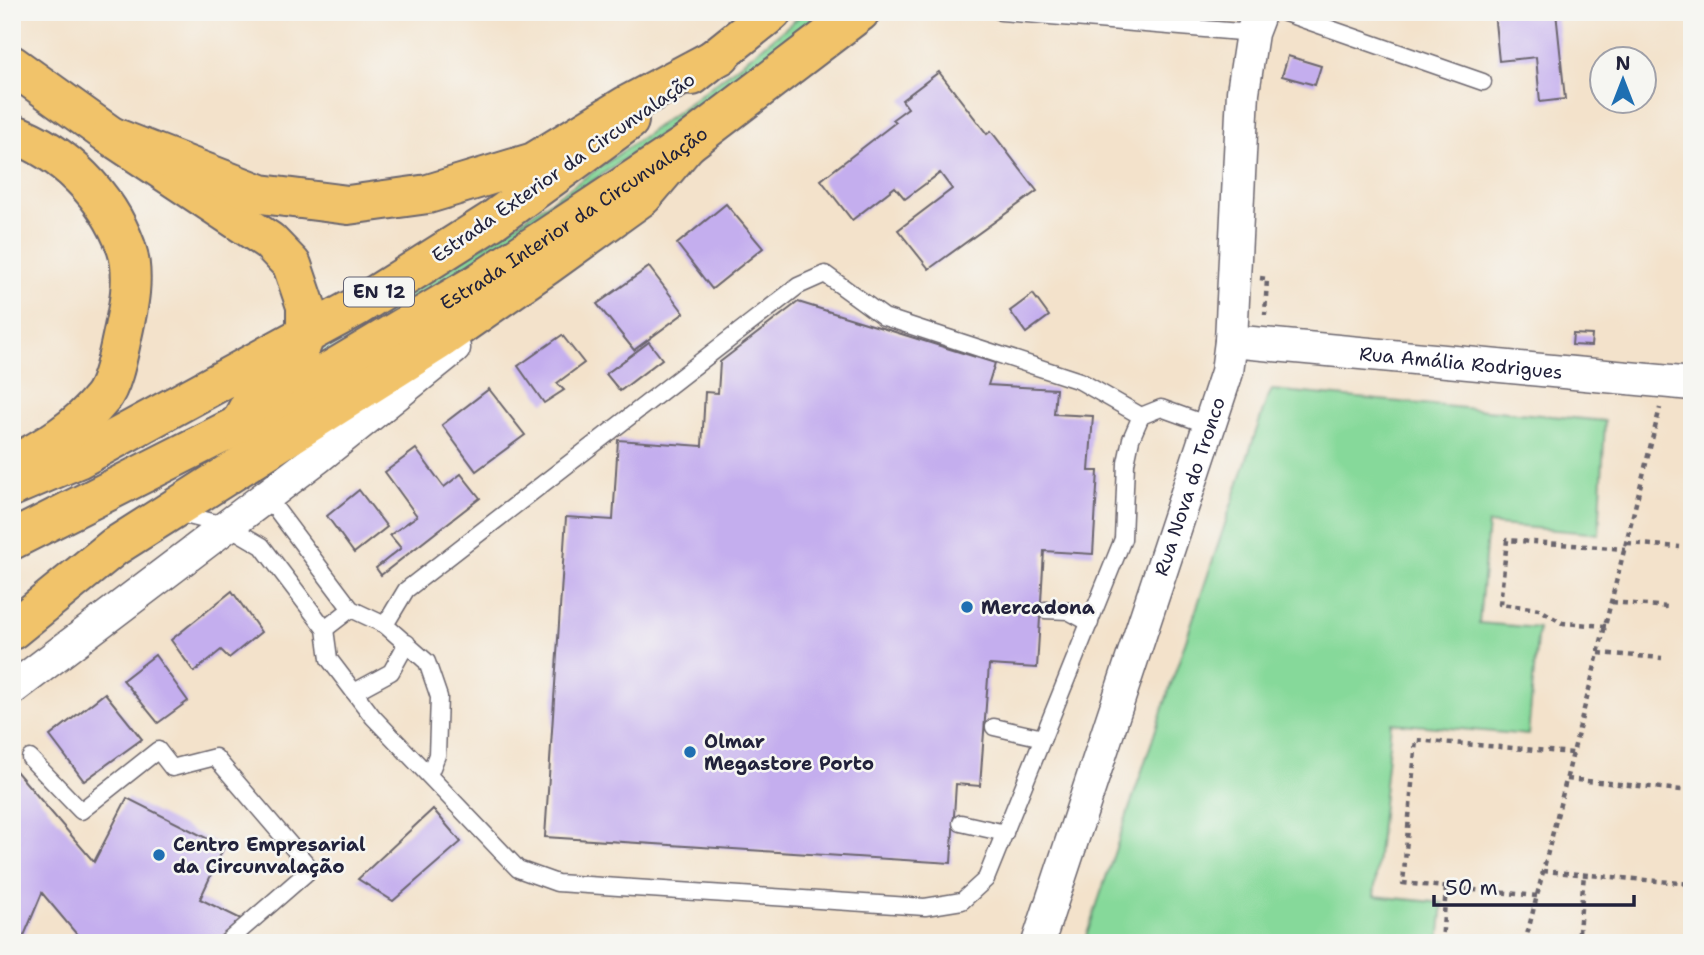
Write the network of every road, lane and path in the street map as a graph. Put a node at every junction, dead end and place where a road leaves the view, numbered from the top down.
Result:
1 (772, 12) edge
2 (860, 12) edge
3 (1001, 12) edge
4 (1282, 12) edge
5 (1321, 19) edge
6 (1256, 23) edge
7 (721, 55) junction
8 (12, 65) edge
9 (1483, 82) dead end
10 (12, 133) edge
11 (111, 136) junction
12 (687, 144) junction
13 (546, 266) junction
14 (306, 334) junction
15 (1231, 341) junction
16 (1677, 383) edge
17 (1141, 415) junction
18 (239, 425) junction
19 (1211, 426) junction
20 (12, 465) edge
21 (12, 486) edge
22 (267, 496) junction
23 (168, 510) junction
24 (228, 526) junction
25 (12, 540) edge
26 (1627, 543) junction
27 (1680, 547) dead end
28 (1626, 549) junction
29 (1612, 602) junction
30 (1668, 607) dead end
31 (351, 609) junction
32 (1045, 610) dead end
33 (1090, 623) junction
34 (385, 625) junction
35 (1606, 626) junction
36 (325, 629) junction
37 (12, 630) edge
38 (407, 643) junction
39 (1599, 653) junction
40 (1662, 658) dead end
41 (12, 689) edge
42 (354, 692) junction
43 (993, 727) dead end
44 (1043, 738) junction
45 (1573, 753) junction
46 (30, 758) dead end
47 (429, 775) junction
48 (1566, 779) junction
49 (1692, 791) edge
50 (961, 823) dead end
51 (1005, 833) junction
52 (1544, 871) junction
53 (1584, 874) junction
54 (1692, 884) edge
55 (1446, 887) junction
56 (1537, 896) junction
57 (226, 943) edge
58 (1038, 943) edge
59 (1442, 943) edge
60 (1525, 943) edge
61 (1578, 943) edge

1 - 7 main road, Estrada Exterior da Circunvalação / EN 12
2 - 12 main road, Estrada Interior da Circunvalação / EN 12
3 - 6 lane
4 - 5 lane
5 - 9 lane
6 - 15 street, Rua Nova do Tronco
7 - 11 main road
7 - 14 main road, Estrada Exterior da Circunvalação / EN 12
8 - 11 main road
10 - 20 main road
11 - 14 main road
12 - 13 main road
12 - 18 main road, Estrada Interior da Circunvalação / EN 12
13 - 22 street, Estrada Interior da Circunvalação
13 - 23 main road
14 - 18 main road
14 - 21 main road, Estrada Exterior da Circunvalação / EN 12
15 - 16 street, Rua Amália Rodrigues
15 - 19 street, Rua Nova do Tronco
16 - 26 path
17 - 19 lane
17 - 33 lane
17 - 34 lane
18 - 25 main road, Estrada Interior da Circunvalação / EN 12
19 - 58 street, Rua Nova do Tronco
22 - 24 street, Estrada Interior da Circunvalação
22 - 31 lane
23 - 24 lane
23 - 37 main road
24 - 36 lane
24 - 41 street, Estrada Interior da Circunvalação
26 - 27 path
26 - 28 path
28 - 29 path
28 - 35 path
29 - 30 path
29 - 35 path
31 - 34 lane
31 - 36 lane
32 - 33 lane
33 - 44 lane
34 - 38 lane
35 - 39 path
36 - 42 lane
38 - 42 lane
38 - 47 lane
39 - 40 path
39 - 45 path
42 - 47 lane
43 - 44 lane
44 - 51 lane
45 - 48 path
45 - 55 path
46 - 57 lane
47 - 51 lane
48 - 49 path
48 - 52 path
50 - 51 lane
52 - 53 path
52 - 56 path
53 - 54 path
53 - 61 path
55 - 56 path
55 - 59 path
56 - 60 path

